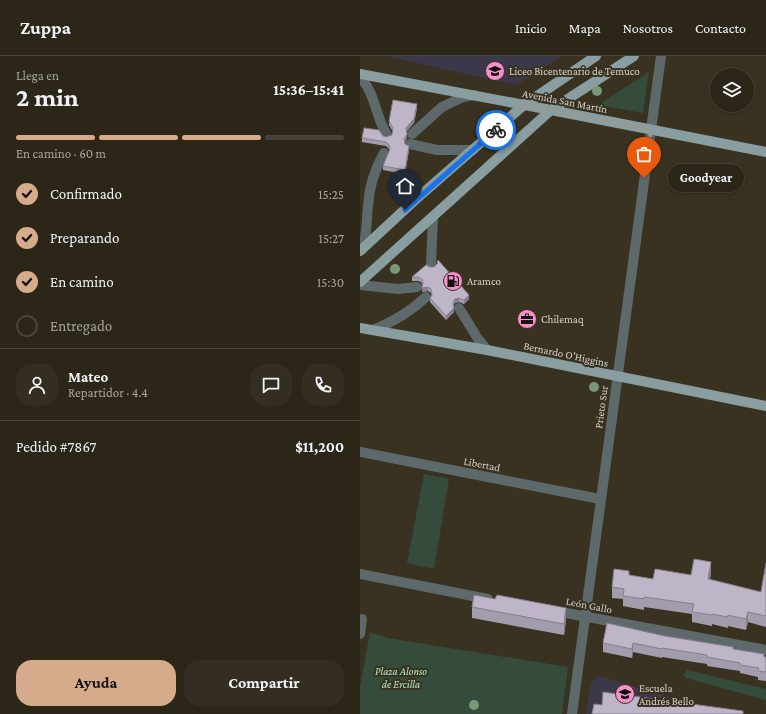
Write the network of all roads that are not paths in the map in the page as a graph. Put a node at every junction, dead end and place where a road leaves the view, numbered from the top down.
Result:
1 (596, 56) edge
2 (634, 56) edge
3 (661, 56) edge
4 (360, 74) edge
5 (360, 78) edge
6 (474, 95) junction
7 (524, 105) junction
8 (551, 110) junction
9 (651, 130) junction
10 (412, 134) dead end
11 (387, 135) edge
12 (410, 144) dead end
13 (473, 150) junction
14 (766, 152) edge
15 (384, 153) dead end
16 (432, 217) junction
17 (361, 250) edge
18 (431, 264) dead end
19 (360, 284) edge
20 (417, 287) dead end
21 (426, 297) dead end
22 (459, 308) dead end
23 (360, 328) edge
24 (373, 330) junction
25 (487, 350) junction
26 (618, 377) junction
27 (766, 406) edge
28 (360, 452) edge
29 (600, 499) junction
30 (360, 574) edge
31 (501, 601) edge
32 (547, 610) edge
33 (585, 617) junction
34 (362, 619) dead end
35 (360, 634) edge
36 (766, 650) edge
37 (572, 714) edge

1 - 7 main road
2 - 8 main road
3 - 9 street, Prieto Sur
4 - 6 main road, Avenida San Martín
5 - 11 street
6 - 7 main road, Avenida San Martín
6 - 10 street
7 - 8 main road, Avenida San Martín
7 - 13 main road
8 - 9 main road, Avenida San Martín
8 - 16 main road
9 - 14 main road, Avenida San Martín
9 - 26 street, Prieto Sur
12 - 13 street
13 - 17 main road
15 - 17 street
16 - 18 street
16 - 19 main road
19 - 20 street
21 - 24 street
22 - 25 street
23 - 24 main road, Bernardo O'Higgins
24 - 25 main road, Bernardo O'Higgins
25 - 26 main road, Bernardo O'Higgins
26 - 27 main road, Bernardo O'Higgins
26 - 29 street, Prieto Sur
28 - 29 street, Libertad
29 - 33 street, Prieto Sur
30 - 31 street
32 - 33 street, León Gallo
33 - 36 street, León Gallo
33 - 37 street, Prieto Sur
34 - 35 street

